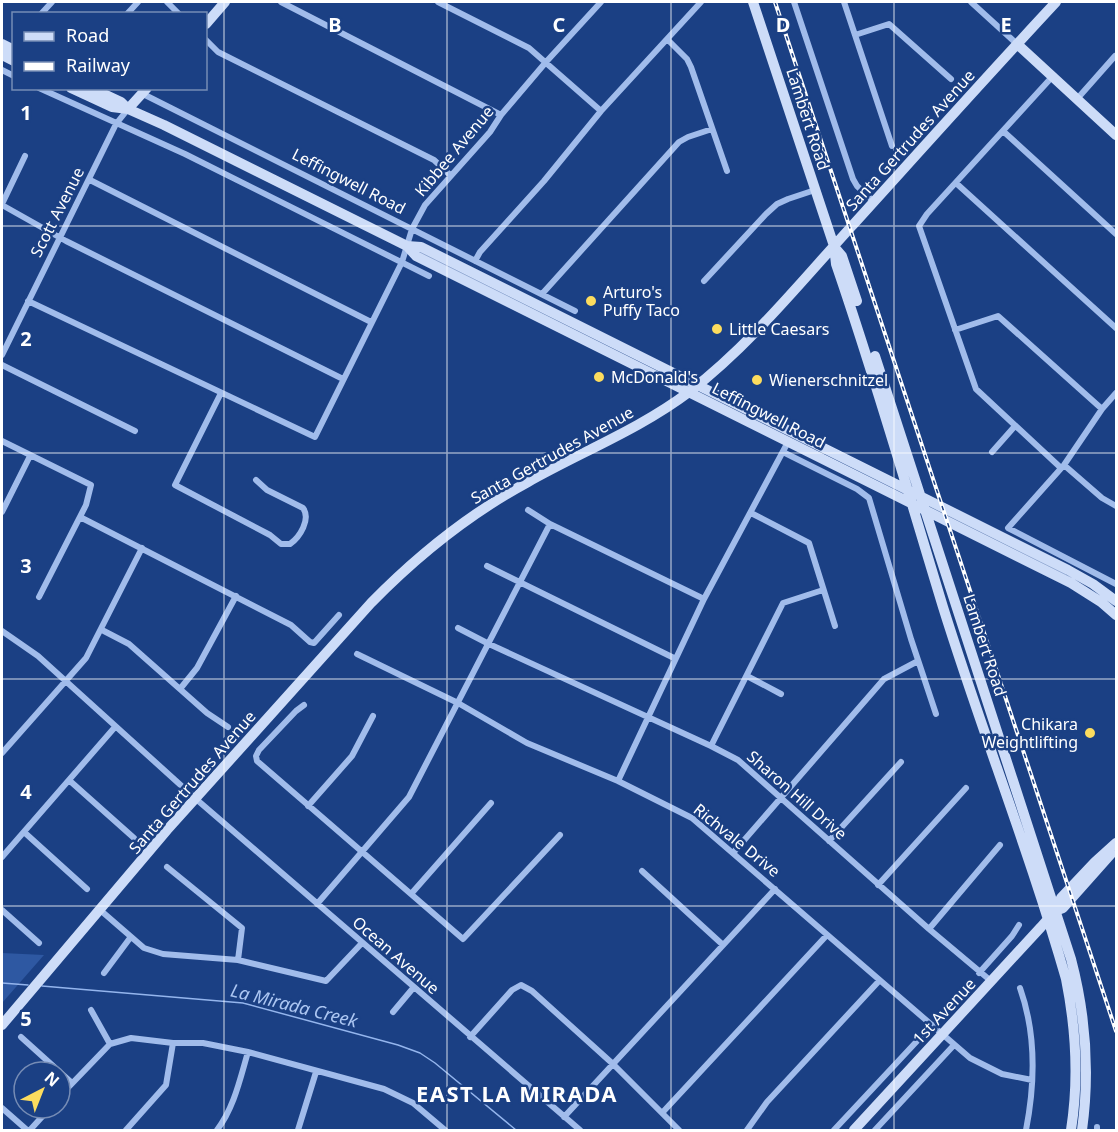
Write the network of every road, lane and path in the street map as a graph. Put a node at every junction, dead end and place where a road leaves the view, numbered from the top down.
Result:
1 (225, 2) edge
2 (281, 2) edge
3 (438, 2) edge
4 (701, 2) edge
5 (753, 2) edge
6 (794, 2) edge
7 (844, 2) edge
8 (970, 2) edge
9 (1056, 2) edge
10 (597, 3) edge
11 (207, 23) edge
12 (855, 35) junction
13 (667, 39) junction
14 (207, 41) edge
15 (1017, 44) junction
16 (1115, 56) dead end
17 (546, 62) junction
18 (1052, 77) junction
19 (951, 79) dead end
20 (43, 90) edge
21 (74, 90) edge
22 (95, 90) edge
23 (145, 91) edge
24 (1077, 99) junction
25 (128, 109) junction
26 (601, 111) junction
27 (501, 115) junction
28 (116, 124) junction
29 (712, 129) junction
30 (1003, 131) junction
31 (1116, 135) edge
32 (892, 146) dead end
33 (25, 156) dead end
34 (727, 171) dead end
35 (450, 175) junction
36 (90, 180) junction
37 (956, 183) junction
38 (815, 190) junction
39 (874, 202) junction
40 (2, 204) edge
41 (412, 229) junction
42 (1116, 234) edge
43 (61, 238) junction
44 (407, 246) junction
45 (834, 246) junction
46 (475, 261) junction
47 (402, 262) junction
48 (429, 276) dead end
49 (704, 281) dead end
50 (542, 294) junction
51 (28, 301) junction
52 (574, 311) dead end
53 (371, 322) junction
54 (1116, 328) edge
55 (955, 330) junction
56 (2, 355) edge
57 (2, 365) edge
58 (659, 377) junction
59 (343, 379) junction
60 (693, 388) junction
61 (221, 393) junction
62 (1116, 393) edge
63 (1102, 409) junction
64 (650, 417) junction
65 (1015, 426) junction
66 (135, 431) dead end
67 (891, 438) junction
68 (2, 441) edge
69 (788, 442) junction
70 (992, 452) dead end
71 (30, 456) junction
72 (1062, 466) junction
73 (868, 470) junction
74 (256, 480) dead end
75 (907, 490) junction
76 (916, 500) junction
77 (1116, 506) edge
78 (528, 510) dead end
79 (925, 510) junction
80 (2, 513) edge
81 (751, 513) junction
82 (80, 517) junction
83 (944, 519) junction
84 (550, 524) junction
85 (142, 548) junction
86 (940, 556) junction
87 (488, 566) dead end
88 (519, 582) junction
89 (1116, 584) edge
90 (823, 590) junction
91 (236, 596) junction
92 (39, 597) dead end
93 (704, 599) junction
94 (1116, 601) edge
95 (339, 615) dead end
96 (1116, 615) edge
97 (835, 626) dead end
98 (458, 628) dead end
99 (102, 630) junction
100 (2, 632) edge
101 (489, 644) junction
102 (357, 654) dead end
103 (674, 658) junction
104 (918, 661) junction
105 (747, 675) junction
106 (65, 681) junction
107 (180, 690) junction
108 (781, 694) dead end
109 (458, 703) junction
110 (304, 705) dead end
111 (936, 714) dead end
112 (373, 716) dead end
113 (646, 718) junction
114 (115, 727) junction
115 (228, 727) dead end
116 (711, 746) junction
117 (2, 753) edge
118 (901, 762) dead end
119 (70, 781) junction
120 (618, 781) junction
121 (966, 788) dead end
122 (196, 799) junction
123 (781, 799) junction
124 (491, 803) dead end
125 (308, 806) junction
126 (24, 832) junction
127 (560, 835) dead end
128 (134, 838) dead end
129 (830, 841) junction
130 (1116, 843) edge
131 (1000, 845) dead end
132 (1116, 848) edge
133 (363, 852) junction
134 (733, 853) junction
135 (2, 857) edge
136 (1098, 859) junction
137 (167, 867) dead end
138 (642, 871) dead end
139 (1088, 882) junction
140 (878, 885) junction
141 (775, 889) junction
142 (87, 890) dead end
143 (411, 894) junction
144 (316, 904) junction
145 (99, 909) junction
146 (2, 910) edge
147 (1055, 911) junction
148 (1047, 920) junction
149 (1019, 925) dead end
150 (929, 929) junction
151 (827, 935) junction
152 (130, 938) junction
153 (39, 942) dead end
154 (362, 944) junction
155 (723, 945) junction
156 (238, 960) junction
157 (104, 973) dead end
158 (979, 973) junction
159 (879, 981) junction
160 (991, 981) junction
161 (414, 987) junction
162 (1020, 988) dead end
163 (91, 1010) dead end
164 (393, 1012) dead end
165 (2, 1025) edge
166 (932, 1025) junction
167 (942, 1034) junction
168 (470, 1036) junction
169 (21, 1037) dead end
170 (173, 1043) junction
171 (110, 1044) junction
172 (954, 1045) junction
173 (248, 1052) junction
174 (46, 1060) edge
175 (613, 1064) junction
176 (316, 1071) junction
177 (1032, 1080) junction
178 (72, 1083) edge
179 (2, 1108) edge
180 (662, 1113) junction
181 (564, 1117) junction
182 (29, 1131) edge
183 (126, 1131) edge
184 (217, 1131) edge
185 (298, 1131) edge
186 (445, 1131) edge
187 (580, 1131) edge
188 (679, 1131) edge
189 (747, 1131) edge
190 (834, 1131) edge
191 (854, 1131) edge
192 (875, 1131) edge
193 (1026, 1131) edge
194 (1071, 1131) edge
195 (1082, 1131) edge

1 - 11 main road
2 - 27 street
3 - 17 street
4 - 13 street
5 - 38 main road, Lambert Road
6 - 39 street
7 - 12 street
8 - 15 street
9 - 15 main road, Santa Gertrudes Avenue
10 - 17 street, Kibbee Avenue
12 - 19 street
12 - 32 street
13 - 26 street
13 - 29 street
14 - 35 street
15 - 18 main road
15 - 39 main road, Santa Gertrudes Avenue
16 - 24 street
17 - 26 street
17 - 27 street, Kibbee Avenue
18 - 24 main road
18 - 30 street
20 - 28 street
21 - 25 main road, Leffingwell Road
22 - 25 main road, Leffingwell Road
23 - 25 main road, Scott Avenue
23 - 41 street, Leffingwell Road
24 - 31 main road
25 - 28 street, Scott Avenue
25 - 44 main road, Leffingwell Road
26 - 46 street
27 - 35 street, Kibbee Avenue
28 - 36 street, Scott Avenue
28 - 47 street
29 - 34 street
29 - 50 street
30 - 37 street
30 - 42 street
33 - 40 street
35 - 41 street, Kibbee Avenue
36 - 43 street, Scott Avenue
36 - 53 street
37 - 54 street
37 - 55 street
38 - 45 main road, Lambert Road
38 - 49 street
39 - 45 main road, Santa Gertrudes Avenue
40 - 43 street
41 - 44 street, Kibbee Avenue
41 - 46 street, Leffingwell Road
43 - 51 street, Scott Avenue
43 - 59 street
44 - 47 street, Kibbee Avenue
44 - 58 main road, Leffingwell Road
44 - 60 main road, Leffingwell Road
45 - 60 main road, Santa Gertrudes Avenue
45 - 67 main road, Lambert Road
45 - 76 main road, Lambert Road
46 - 50 street, Leffingwell Road
47 - 48 street
47 - 53 street, Kibbee Avenue
50 - 52 street, Leffingwell Road
51 - 56 street, Scott Avenue
51 - 61 street
53 - 59 street, Kibbee Avenue
55 - 63 street
55 - 65 street
57 - 66 street
58 - 60 main road, Leffingwell Road
58 - 64 main road
59 - 61 street, Kibbee Avenue
60 - 64 main road, Santa Gertrudes Avenue
60 - 69 main road, Leffingwell Road
61 - 74 street
62 - 63 street
63 - 72 street
64 - 122 main road, Santa Gertrudes Avenue
65 - 70 street
65 - 72 street
67 - 73 main road
67 - 75 main road, Lambert Road
68 - 71 street
69 - 73 main road, Leffingwell Road
69 - 76 main road, Leffingwell Road
69 - 81 street
69 - 104 street
71 - 80 street
71 - 82 street
72 - 77 street
72 - 89 street
73 - 75 main road, Leffingwell Road
75 - 76 main road, Leffingwell Road
76 - 79 main road, Lambert Road
76 - 94 main road, Leffingwell Road
76 - 148 main road, Lambert Road
78 - 84 street
79 - 83 main road
79 - 86 main road, Lambert Road
81 - 90 street
81 - 93 street
82 - 85 street
82 - 92 street
83 - 86 main road
83 - 96 main road
84 - 88 street
84 - 93 street
85 - 91 street
85 - 99 street
86 - 147 main road, Lambert Road
87 - 88 street
88 - 101 street
88 - 103 street
90 - 97 street
90 - 105 street
91 - 95 street
91 - 107 street
93 - 103 street
98 - 101 street, Sharon Hill Drive
99 - 106 street
99 - 107 street
100 - 106 street, Ocean Avenue
101 - 109 street
101 - 113 street, Sharon Hill Drive
102 - 109 street, Richvale Drive
103 - 113 street
104 - 111 street
104 - 123 street
105 - 108 street
105 - 116 street
106 - 114 street, Ocean Avenue
106 - 117 street
107 - 115 street
109 - 120 street, Richvale Drive
109 - 133 street
110 - 125 street
112 - 125 street
113 - 116 street, Sharon Hill Drive
113 - 120 street
114 - 119 street
114 - 122 street, Ocean Avenue
116 - 123 street, Sharon Hill Drive
118 - 129 street
119 - 126 street
119 - 128 street
120 - 134 street, Richvale Drive
121 - 140 street
122 - 144 street, Ocean Avenue
122 - 145 main road, Santa Gertrudes Avenue
123 - 129 street, Sharon Hill Drive
123 - 134 street
124 - 143 street
125 - 133 street
126 - 135 street
126 - 142 street
127 - 143 street
129 - 140 street, Sharon Hill Drive
130 - 136 main road, 1st Avenue
131 - 150 street
132 - 139 main road, 1st Avenue
133 - 143 street
133 - 144 street
134 - 141 street, Richvale Drive
136 - 139 main road
136 - 147 main road, 1st Avenue
137 - 156 street
138 - 155 street
139 - 147 main road, 1st Avenue
140 - 150 street, Sharon Hill Drive
141 - 151 street, Richvale Drive
141 - 155 street
144 - 154 street, Ocean Avenue
145 - 152 street
145 - 165 main road, Santa Gertrudes Avenue
146 - 153 street
147 - 148 main road, 1st Avenue
147 - 195 main road, Lambert Road
148 - 160 main road, 1st Avenue
148 - 194 main road, Lambert Road
149 - 158 street
150 - 158 street, Sharon Hill Drive
151 - 159 street, Richvale Drive
151 - 180 street
152 - 156 street
152 - 157 street
154 - 156 street
154 - 161 street, Ocean Avenue
155 - 175 street
158 - 160 street, Sharon Hill Drive
159 - 166 street, Richvale Drive
159 - 189 street
160 - 167 main road, 1st Avenue
161 - 164 street
161 - 168 street, Ocean Avenue
162 - 177 street
163 - 171 street
166 - 167 street, Richvale Drive
166 - 190 street
167 - 172 street, Richvale Drive
167 - 191 main road, 1st Avenue
168 - 175 street
168 - 181 street, Ocean Avenue
169 - 174 street
170 - 171 street
170 - 173 street
170 - 183 street
171 - 178 street
172 - 177 street, Richvale Drive
172 - 192 street
173 - 176 street
173 - 184 street
175 - 180 street
175 - 181 street
176 - 185 street
176 - 186 street
177 - 193 street
179 - 182 street
180 - 188 street
181 - 187 street, Ocean Avenue

